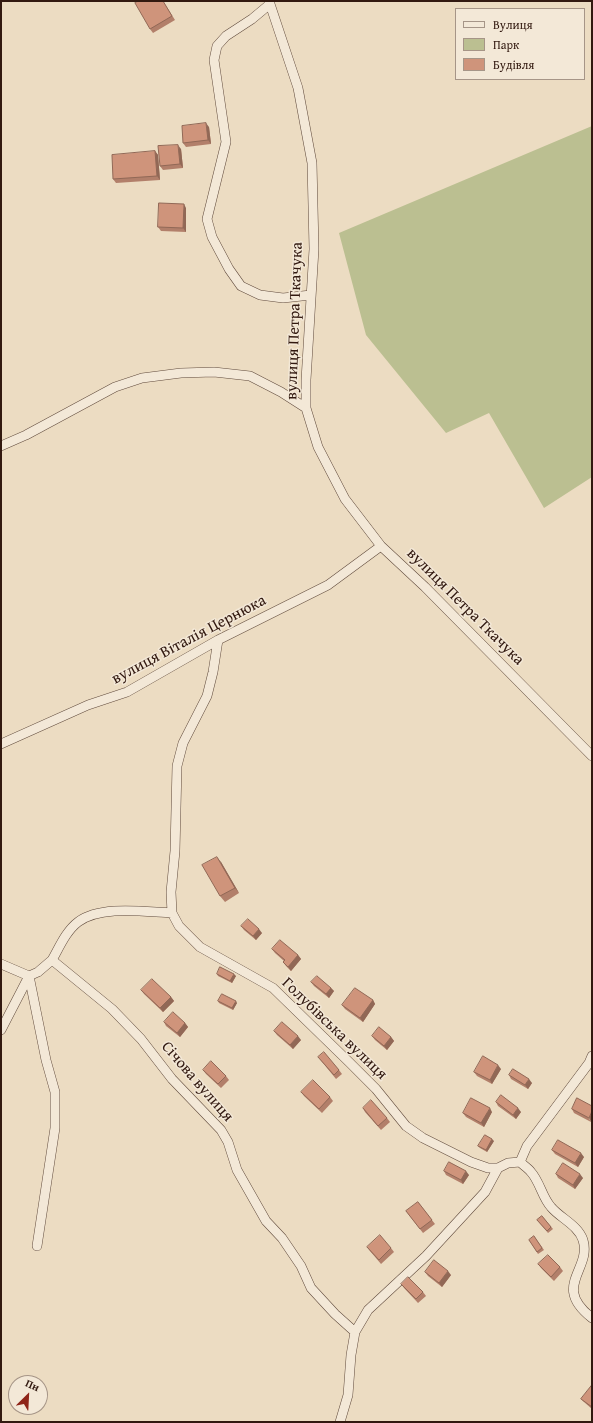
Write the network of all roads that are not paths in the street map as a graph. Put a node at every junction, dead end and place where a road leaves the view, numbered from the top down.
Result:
1 (269, 2) edge
2 (311, 295) junction
3 (306, 408) junction
4 (1, 446) edge
5 (381, 546) junction
6 (218, 640) junction
7 (1, 744) edge
8 (592, 756) edge
9 (172, 913) junction
10 (52, 960) junction
11 (1, 964) edge
12 (30, 976) junction
13 (1, 1030) edge
14 (592, 1056) edge
15 (520, 1162) junction
16 (498, 1168) junction
17 (37, 1246) dead end
18 (592, 1318) edge
19 (355, 1332) junction
20 (340, 1422) edge

1 - 2 street, вулиця Петра Ткачука
1 - 2 street
2 - 3 street, вулиця Петра Ткачука
3 - 4 street
3 - 5 street, вулиця Петра Ткачука
5 - 6 street, вулиця Віталія Цернюка
5 - 8 street, вулиця Петра Ткачука
6 - 7 street, вулиця Віталія Цернюка
6 - 9 street, Голубівська вулиця
9 - 10 street
9 - 16 street, Голубівська вулиця
10 - 12 street
10 - 19 street, Січова вулиця
11 - 12 street
12 - 13 street
12 - 17 street
14 - 15 street
15 - 16 street, Голубівська вулиця
15 - 18 street
16 - 19 street
19 - 20 street

